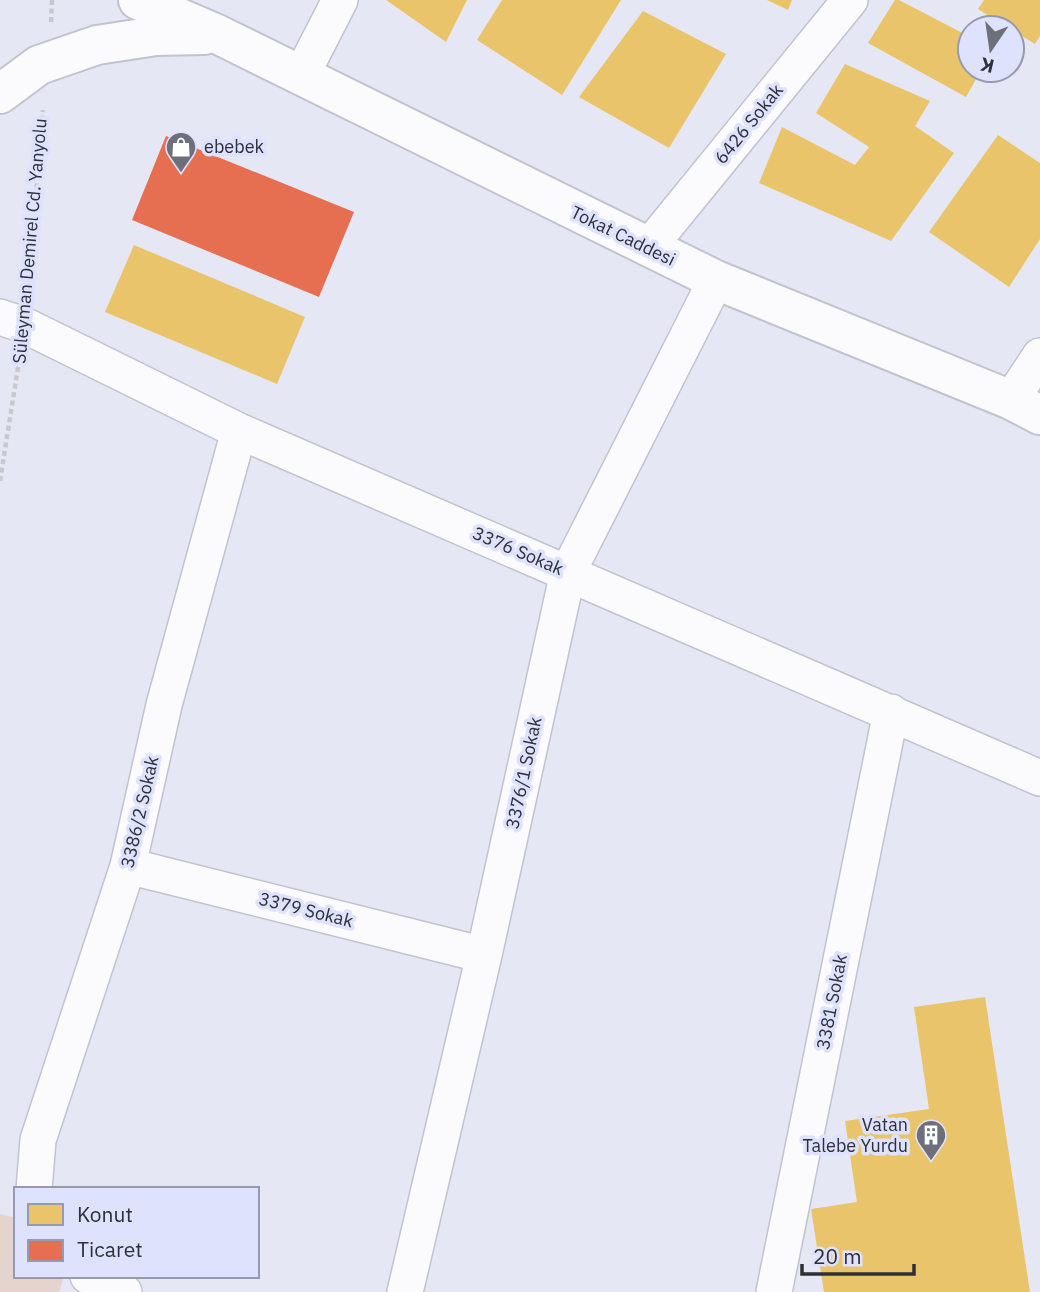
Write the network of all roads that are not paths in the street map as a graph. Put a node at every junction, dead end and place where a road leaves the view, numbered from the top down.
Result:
1 (138, 0) edge
2 (340, 0) edge
3 (850, 0) edge
4 (217, 34) junction
5 (301, 76) junction
6 (0, 94) edge
7 (648, 248) junction
8 (716, 280) junction
9 (12, 321) edge
10 (1040, 356) edge
11 (1026, 407) edge
12 (239, 431) junction
13 (568, 572) junction
14 (891, 712) junction
15 (1040, 778) edge
16 (128, 866) junction
17 (484, 955) junction
18 (34, 1187) edge
19 (92, 1278) edge
20 (124, 1292) edge
21 (405, 1292) edge
22 (774, 1292) edge

1 - 4 street, Tokat Caddesi
2 - 5 street
3 - 7 street, 6426 Sokak
4 - 5 street, Tokat Caddesi
4 - 6 street
5 - 7 street, Tokat Caddesi
7 - 8 street, Tokat Caddesi
8 - 11 street, Tokat Caddesi
8 - 13 street, 3376/1 Sokak
9 - 12 street, 3376 Sokak
10 - 11 street
12 - 13 street, 3376 Sokak
12 - 16 street, 3386/2 Sokak
13 - 14 street, 3376 Sokak
13 - 17 street, 3376/1 Sokak
14 - 15 street, 3376 Sokak
14 - 22 street, 3381 Sokak
16 - 17 street, 3379 Sokak
16 - 18 street, 3386/2 Sokak
17 - 21 street, 3376/1 Sokak
19 - 20 street

